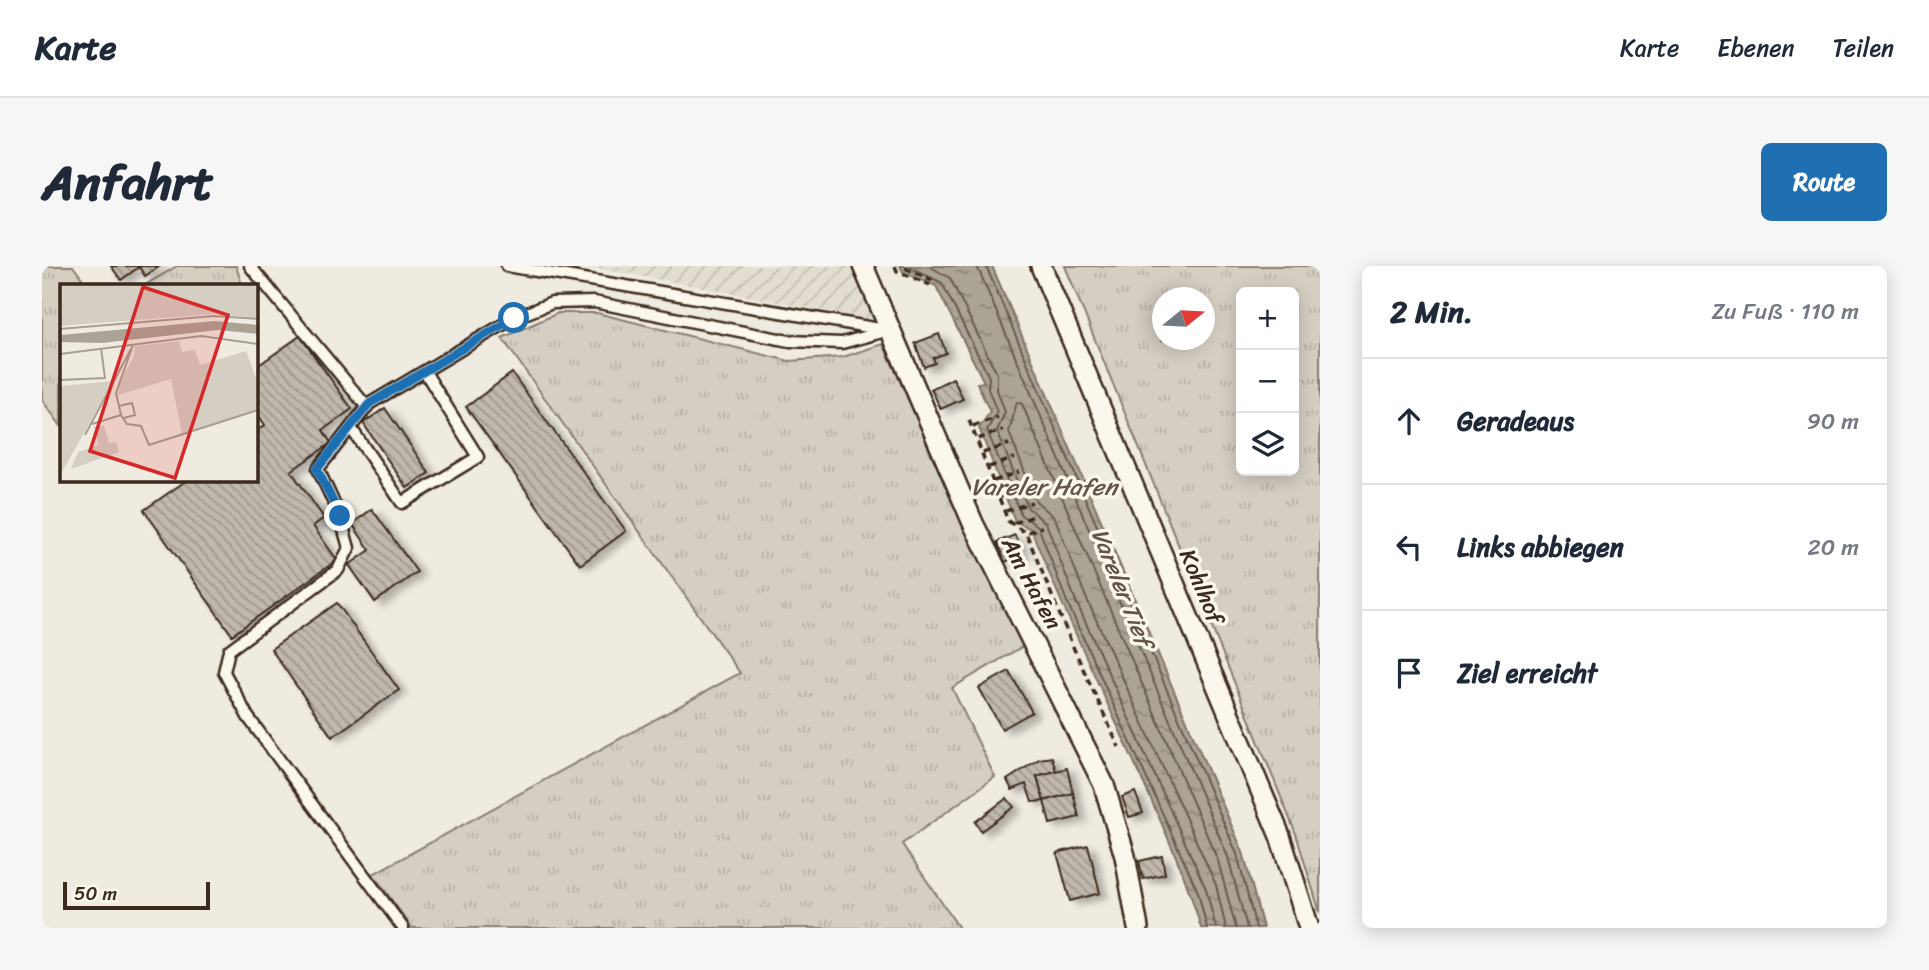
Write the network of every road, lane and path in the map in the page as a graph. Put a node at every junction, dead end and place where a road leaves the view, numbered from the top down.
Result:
1 (250, 266) edge
2 (507, 266) edge
3 (863, 266) edge
4 (895, 266) edge
5 (1041, 266) edge
6 (905, 268) dead end
7 (932, 280) dead end
8 (930, 285) dead end
9 (890, 330) junction
10 (425, 372) junction
11 (367, 407) junction
12 (998, 417) dead end
13 (969, 420) dead end
14 (973, 426) dead end
15 (351, 428) junction
16 (1003, 430) dead end
17 (978, 439) dead end
18 (1009, 444) dead end
19 (984, 453) dead end
20 (1015, 458) dead end
21 (989, 467) dead end
22 (1019, 472) dead end
23 (994, 481) dead end
24 (1026, 487) dead end
25 (1000, 497) dead end
26 (1032, 502) dead end
27 (1006, 511) dead end
28 (1037, 515) dead end
29 (1014, 523) dead end
30 (1042, 527) dead end
31 (1028, 532) dead end
32 (1119, 747) dead end
33 (403, 928) edge
34 (1138, 928) edge
35 (1309, 928) edge

1 - 11 lane
2 - 9 lane
3 - 9 street, Am Hafen
4 - 8 path
5 - 35 street, Kohlhof
6 - 7 path
9 - 10 lane
9 - 34 street, Am Hafen
10 - 11 lane
10 - 15 lane
11 - 15 lane
12 - 14 path
13 - 32 path
15 - 33 lane
16 - 17 path
18 - 19 path
20 - 21 path
22 - 23 path
24 - 25 path
26 - 27 path
28 - 29 path
30 - 31 path

